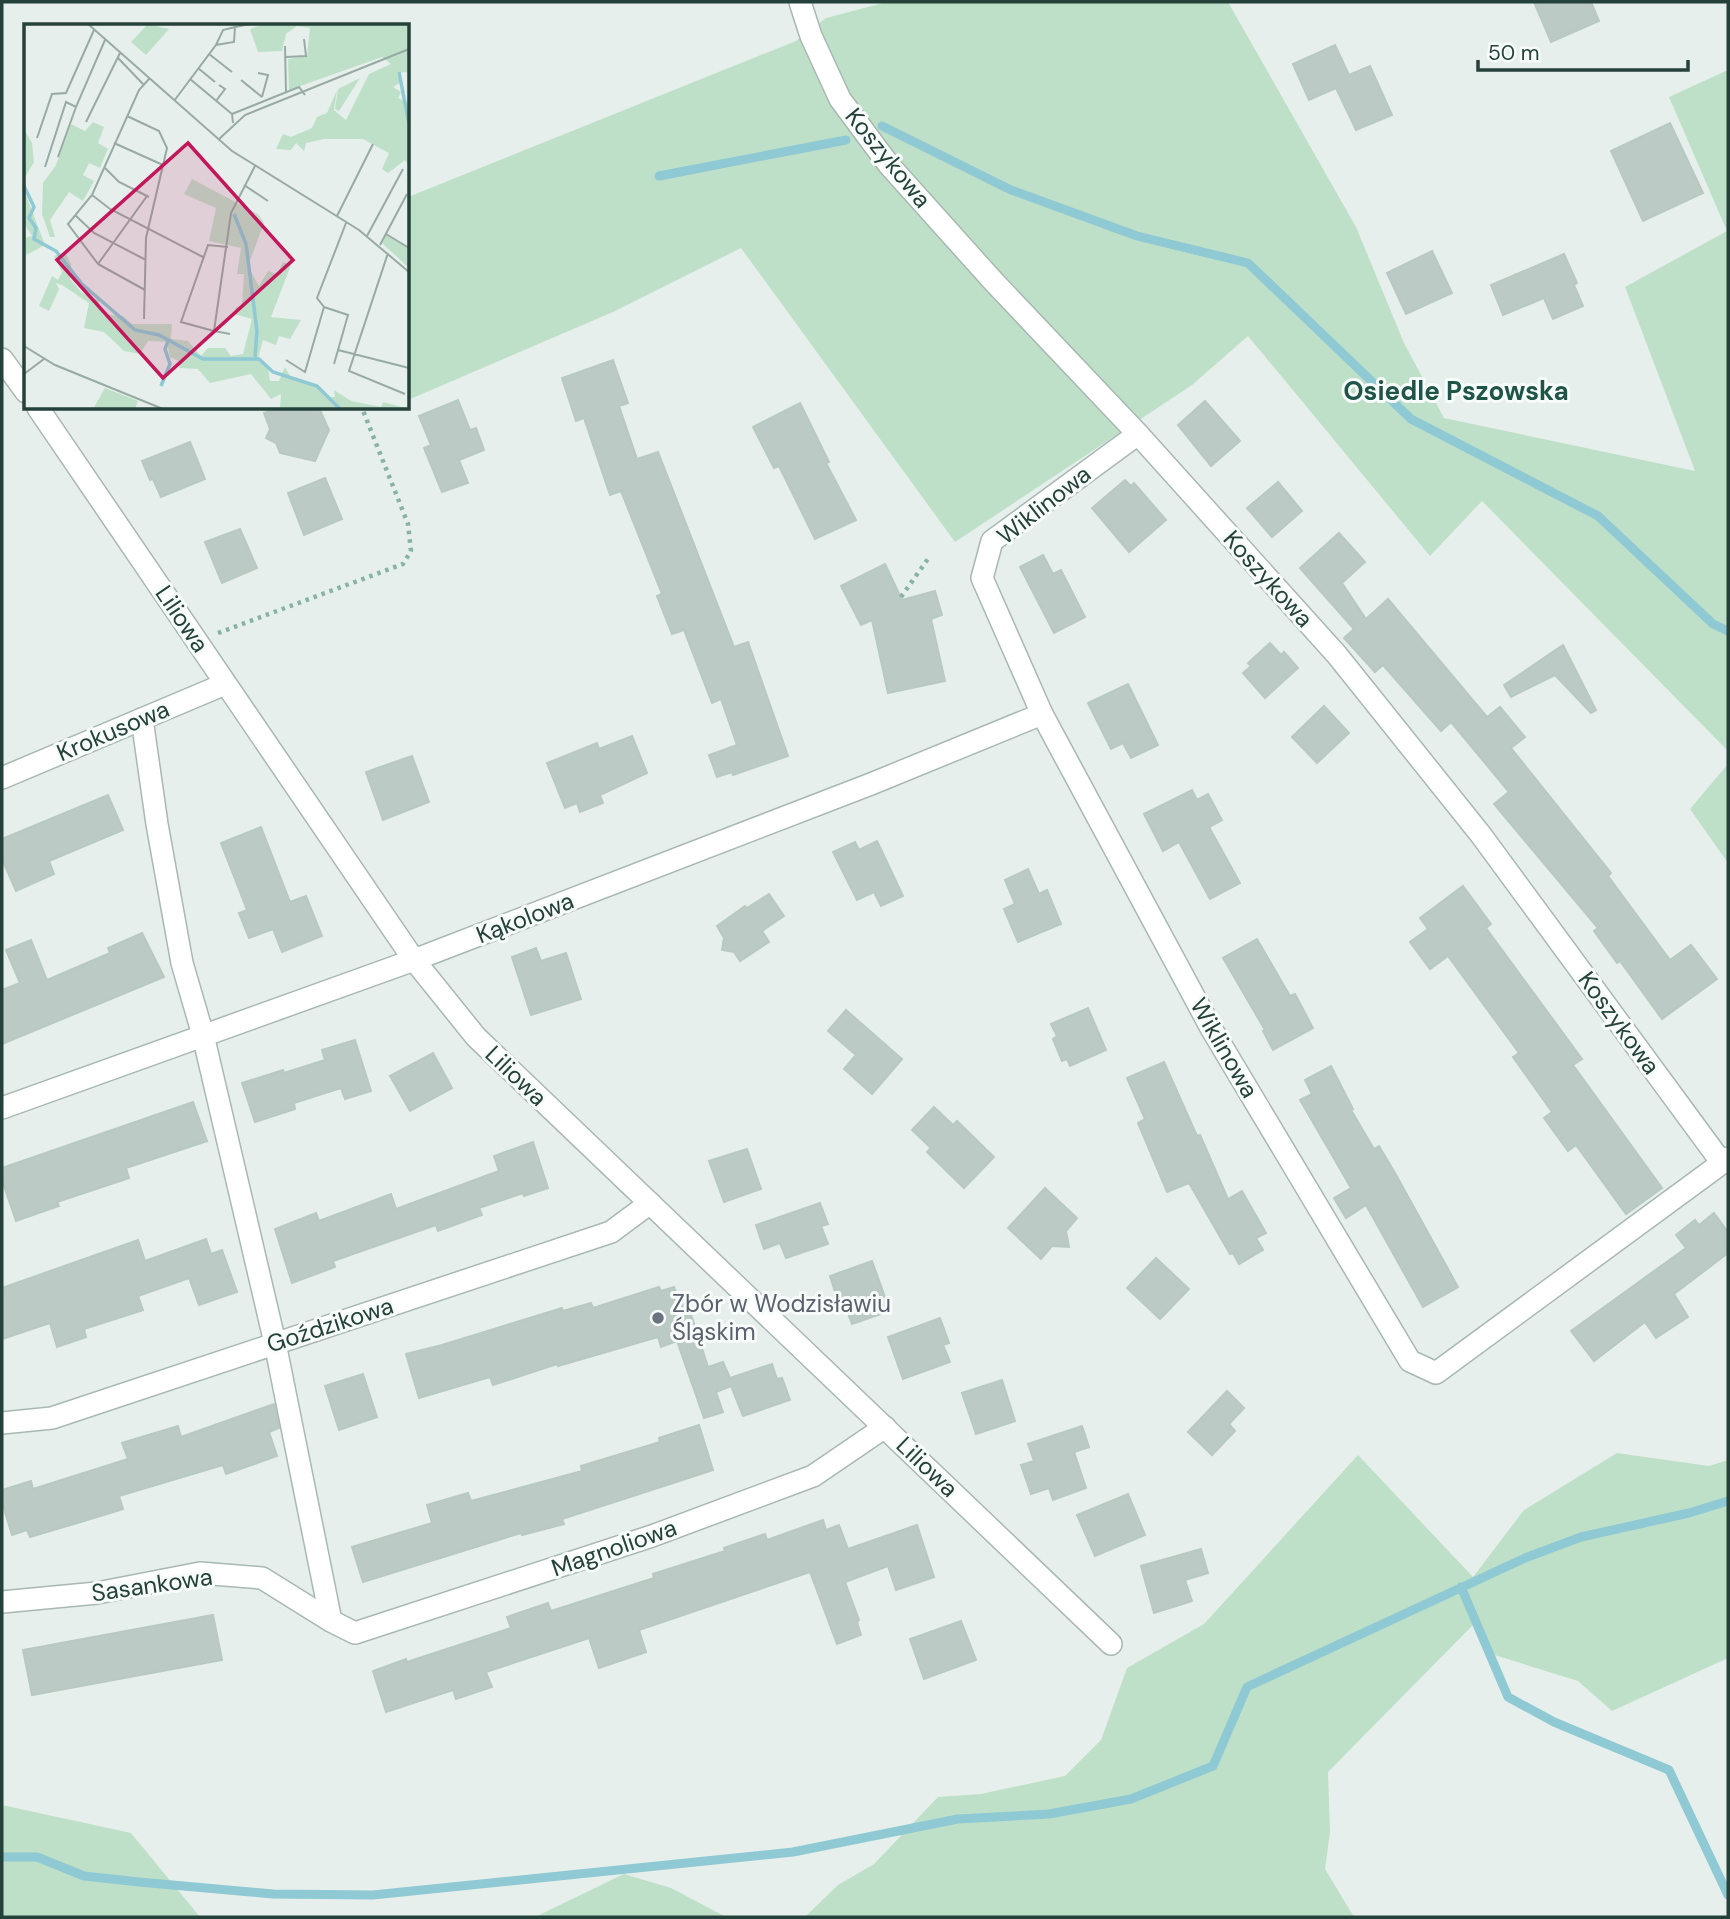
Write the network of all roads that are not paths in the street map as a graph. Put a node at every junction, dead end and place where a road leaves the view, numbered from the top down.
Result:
1 (800, 2) edge
2 (2, 359) edge
3 (24, 389) edge
4 (39, 410) edge
5 (1138, 434) junction
6 (225, 684) junction
7 (1042, 714) junction
8 (142, 719) junction
9 (2, 778) edge
10 (414, 960) junction
11 (203, 1035) junction
12 (2, 1108) edge
13 (1725, 1161) edge
14 (650, 1203) junction
15 (275, 1343) junction
16 (2, 1423) edge
17 (885, 1427) junction
18 (2, 1602) edge
19 (331, 1621) junction
20 (1111, 1644) dead end

1 - 5 street, Koszykowa
2 - 3 street
4 - 6 street, Liliowa
5 - 7 street, Wiklinowa
5 - 13 street, Koszykowa
6 - 8 street, Krokusowa
6 - 10 street, Liliowa
7 - 10 street, Kąkolowa
7 - 13 street, Wiklinowa
8 - 9 street, Krokusowa
8 - 11 street
10 - 11 street, Kąkolowa
10 - 14 street, Liliowa
11 - 12 street, Kąkolowa
11 - 15 street
14 - 15 street, Goździkowa
14 - 17 street, Liliowa
15 - 16 street, Goździkowa
15 - 19 street
17 - 19 street, Magnoliowa
17 - 20 street, Liliowa
18 - 19 street, Sasankowa

